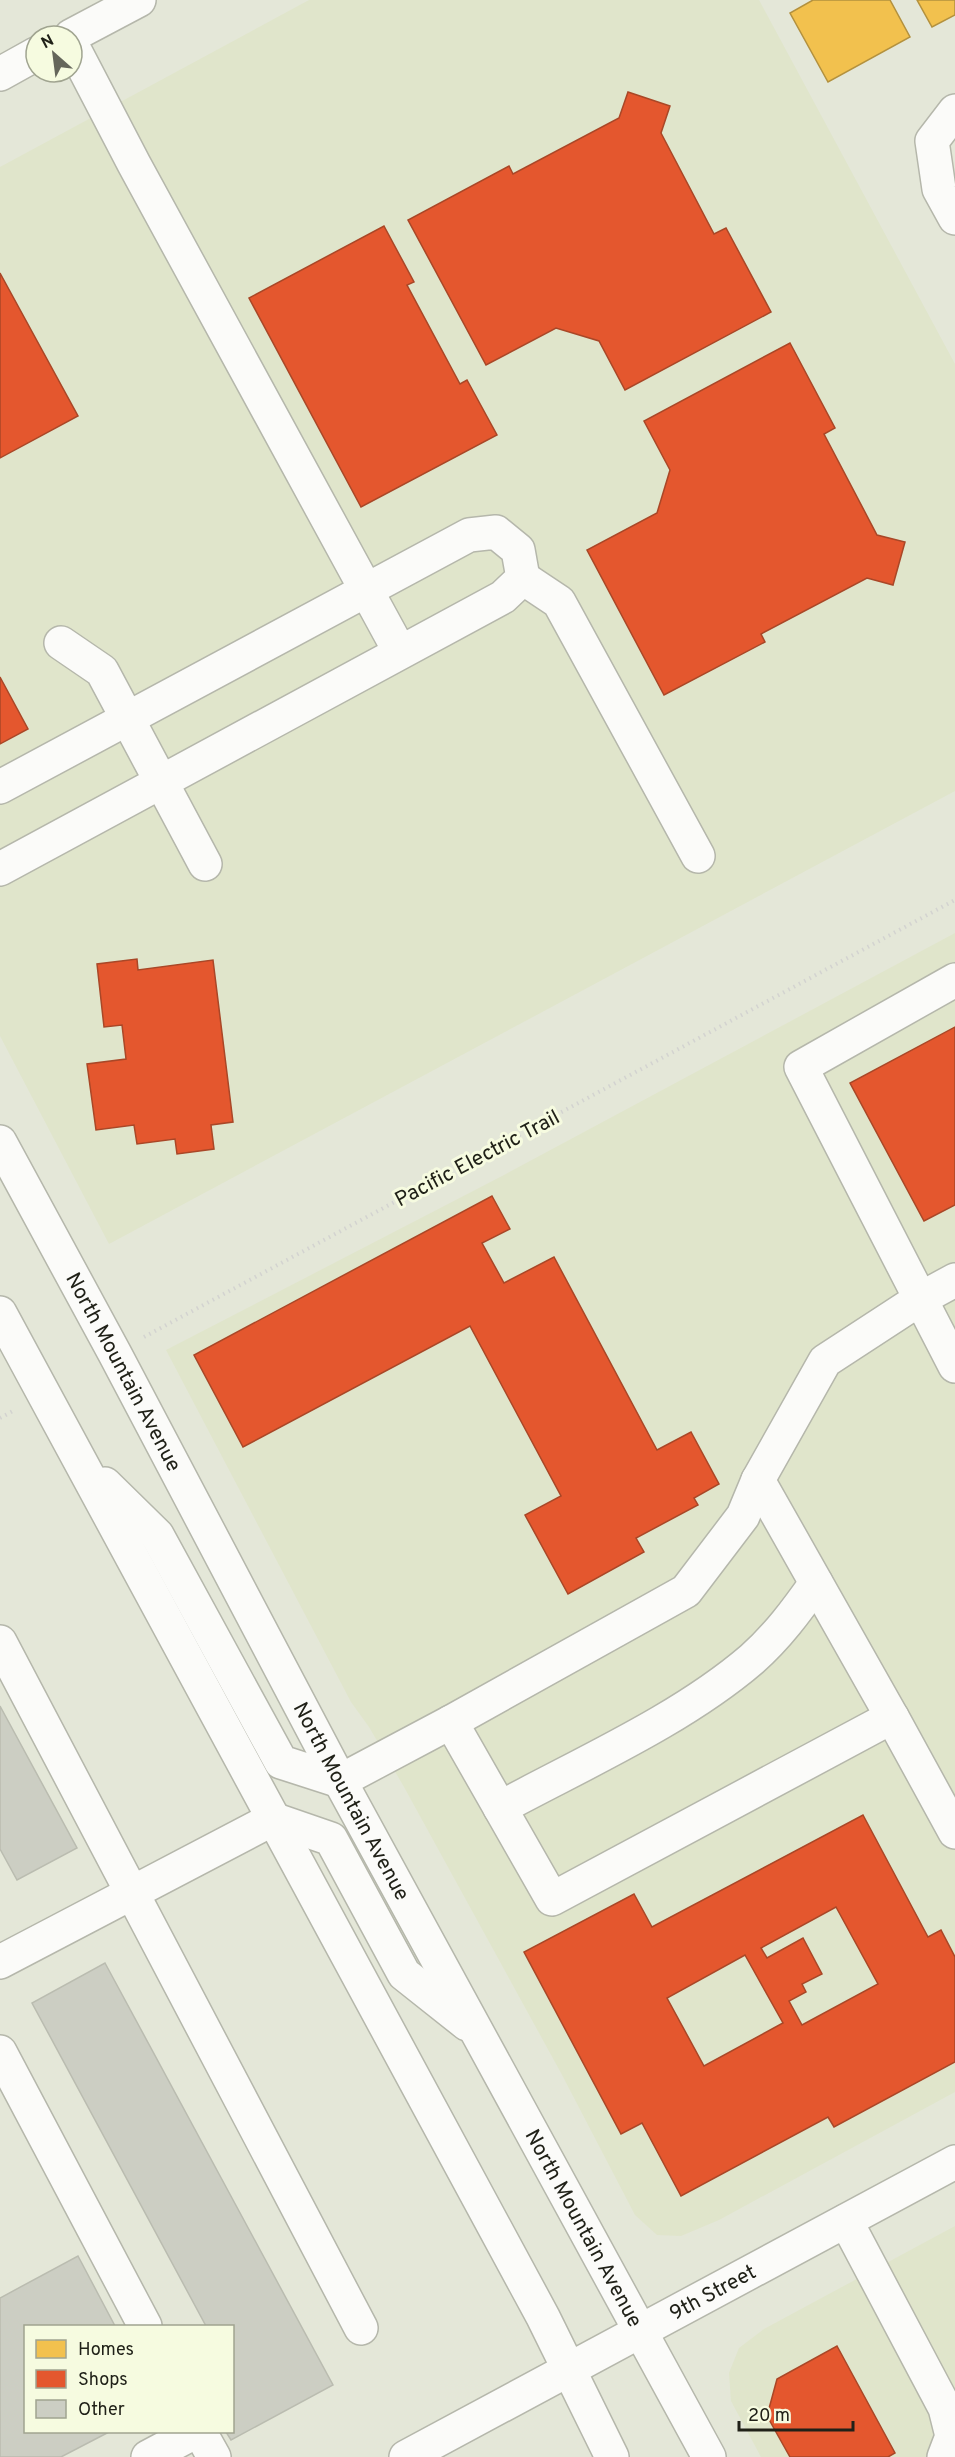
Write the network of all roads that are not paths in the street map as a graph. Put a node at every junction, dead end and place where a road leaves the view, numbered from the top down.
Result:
1 (139, 0) edge
2 (84, 29) edge
3 (24, 61) edge
4 (84, 68) edge
5 (0, 74) edge
6 (955, 111) edge
7 (955, 218) edge
8 (523, 578) junction
9 (368, 592) junction
10 (61, 643) dead end
11 (400, 652) junction
12 (127, 719) junction
13 (161, 783) junction
14 (0, 787) edge
15 (698, 856) dead end
16 (205, 864) dead end
17 (0, 869) edge
18 (955, 980) edge
19 (0, 1142) edge
20 (0, 1191) edge
21 (48, 1232) junction
22 (955, 1280) edge
23 (920, 1299) junction
24 (0, 1313) edge
25 (955, 1366) edge
26 (82, 1462) junction
27 (758, 1480) junction
28 (816, 1583) junction
29 (0, 1642) edge
30 (892, 1717) junction
31 (451, 1722) junction
32 (340, 1781) junction
33 (500, 1808) junction
34 (273, 1819) junction
35 (955, 1832) edge
36 (133, 1892) junction
37 (0, 1962) edge
38 (478, 2033) junction
39 (0, 2052) edge
40 (955, 2162) edge
41 (846, 2220) junction
42 (144, 2325) edge
43 (361, 2328) dead end
44 (642, 2330) junction
45 (569, 2368) junction
46 (193, 2433) edge
47 (201, 2433) edge
48 (148, 2457) edge
49 (214, 2457) edge
50 (406, 2457) edge
51 (612, 2457) edge
52 (709, 2457) edge
53 (944, 2457) edge

1 - 2 main road
3 - 5 main road
4 - 9 main road
6 - 7 main road
8 - 9 main road
8 - 11 main road
8 - 15 main road
9 - 11 main road
9 - 12 main road
10 - 12 main road
11 - 13 main road
12 - 13 main road
12 - 14 main road
13 - 16 main road
13 - 17 main road
18 - 23 main road
19 - 21 main road, North Mountain Avenue
20 - 21 main road
21 - 32 main road, North Mountain Avenue
22 - 23 main road
23 - 25 main road
23 - 27 main road
24 - 26 main road
26 - 32 main road
26 - 34 main road
27 - 28 main road
27 - 31 main road
28 - 30 main road
28 - 33 main road
29 - 36 main road
30 - 33 main road
30 - 35 main road
31 - 32 main road
31 - 33 main road
32 - 38 main road, North Mountain Avenue
34 - 36 main road
34 - 38 main road
34 - 45 main road
36 - 37 main road
36 - 43 main road
38 - 44 main road, North Mountain Avenue
39 - 42 main road
40 - 41 main road, 9th Street
41 - 44 main road, 9th Street
41 - 53 main road
44 - 45 main road, 9th Street
44 - 52 main road, North Mountain Avenue
45 - 50 main road, 9th Street
45 - 51 main road
46 - 48 main road
47 - 49 main road

